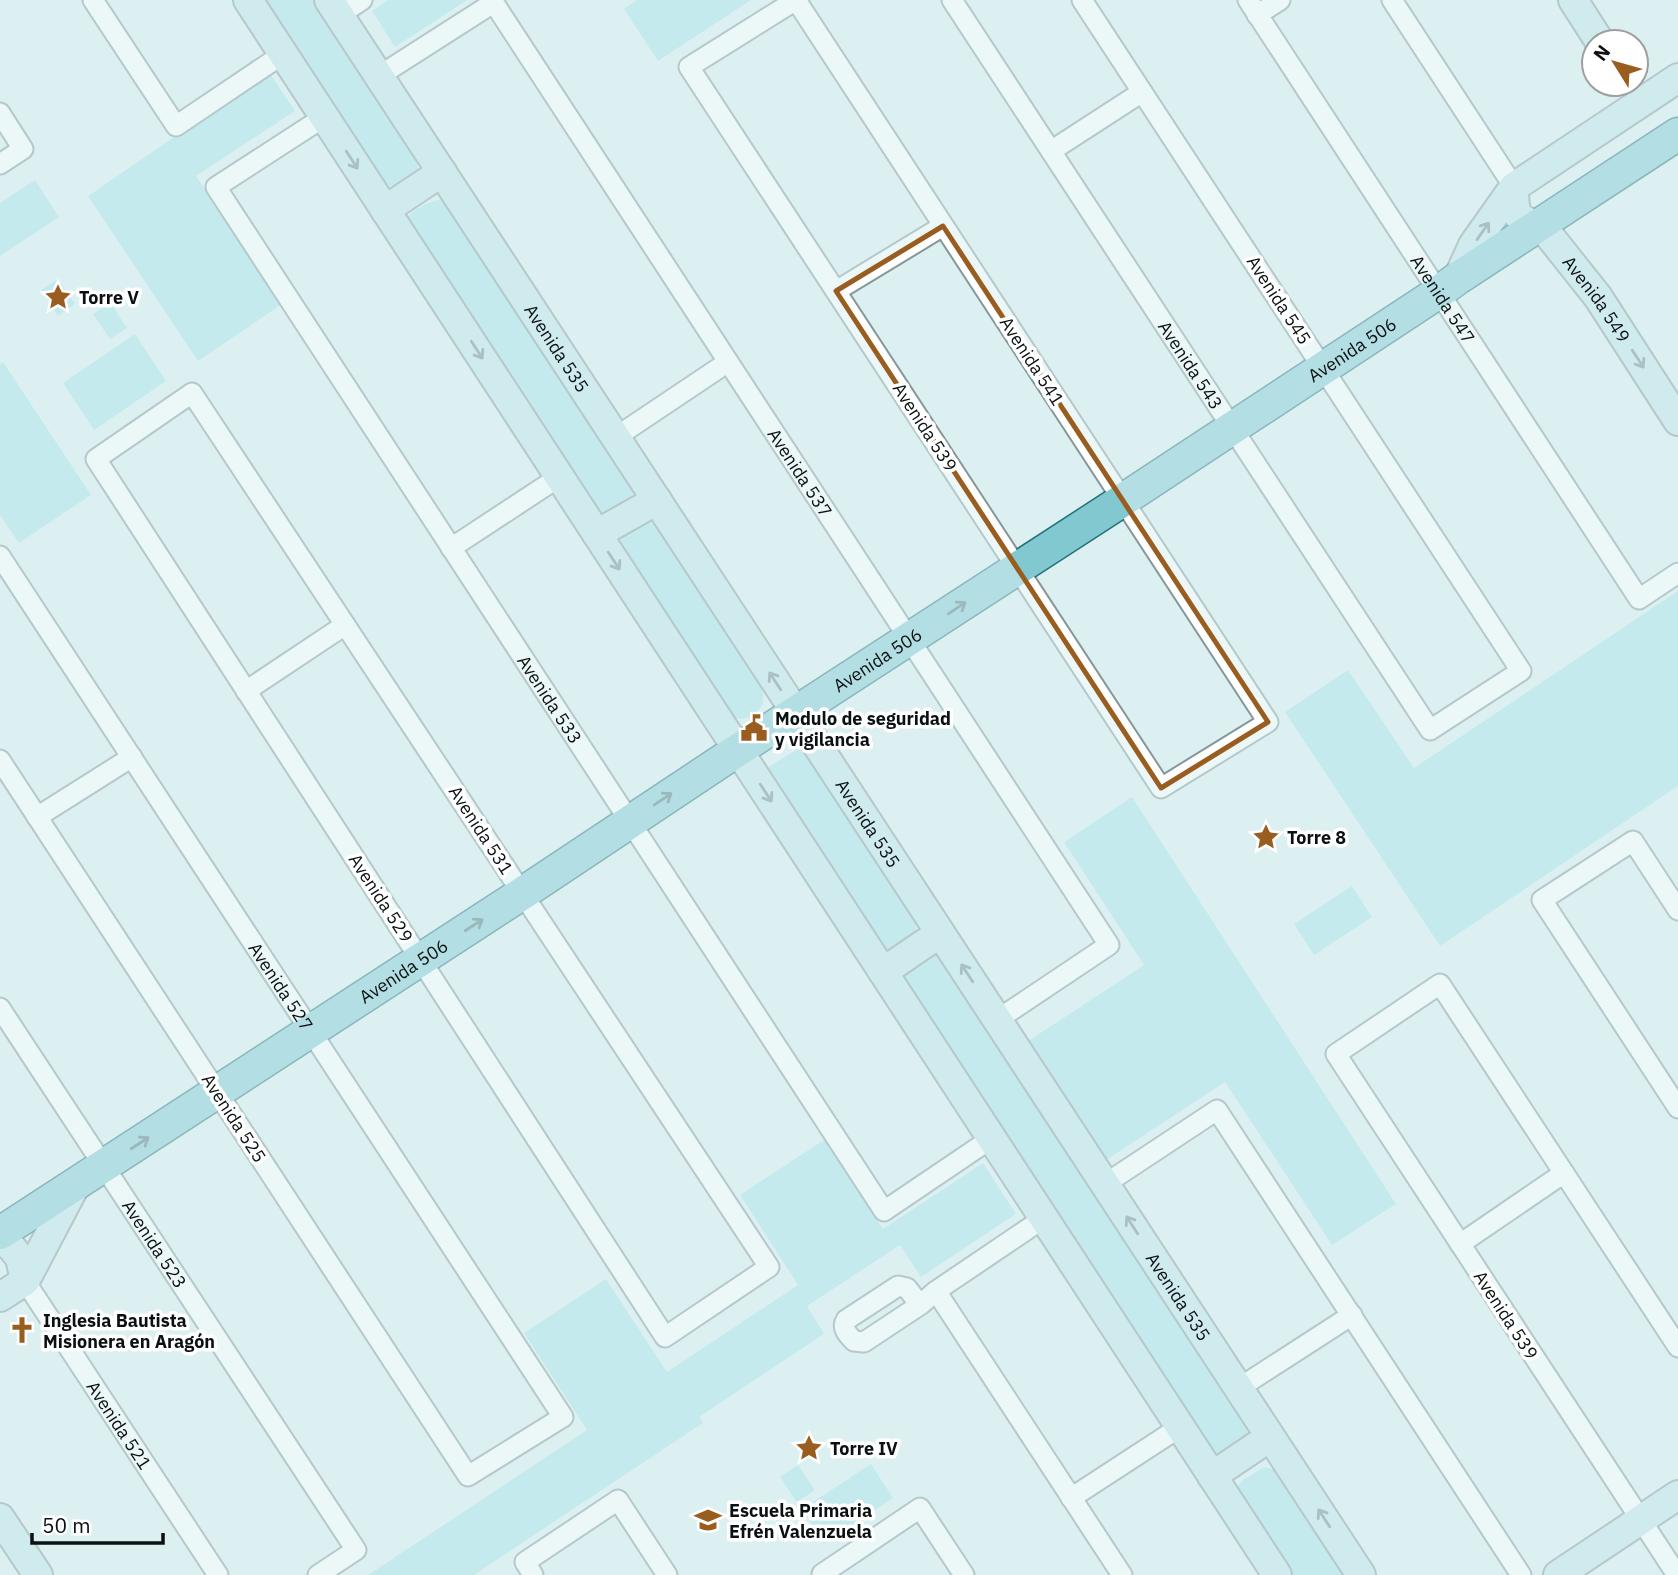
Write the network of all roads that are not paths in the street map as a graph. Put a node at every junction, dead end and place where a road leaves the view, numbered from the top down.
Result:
1 (93, 0) edge
2 (248, 0) edge
3 (796, 0) edge
4 (952, 0) edge
5 (1082, 0) edge
6 (1280, 0) edge
7 (1392, 0) edge
8 (1573, 0) edge
9 (492, 1) edge
10 (343, 5) edge
11 (1253, 7) edge
12 (1591, 28) edge
13 (283, 54) junction
14 (379, 76) junction
15 (1678, 78) edge
16 (1650, 88) edge
17 (1142, 92) junction
18 (1628, 98) edge
19 (0, 113) edge
20 (324, 117) junction
21 (1678, 134) edge
22 (1051, 151) junction
23 (0, 164) edge
24 (442, 172) junction
25 (1514, 187) junction
26 (385, 210) junction
27 (1540, 224) junction
28 (943, 226) junction
29 (1448, 285) junction
30 (836, 291) junction
31 (728, 362) junction
32 (1323, 368) junction
33 (1678, 421) edge
34 (1233, 428) junction
35 (616, 438) junction
36 (96, 459) joint
37 (559, 477) junction
38 (657, 500) junction
39 (1123, 500) junction
40 (597, 534) junction
41 (451, 548) junction
42 (0, 556) edge
43 (1017, 568) junction
44 (1678, 573) edge
45 (345, 625) junction
46 (909, 639) junction
47 (246, 691) junction
48 (796, 712) junction
49 (1430, 730) joint
50 (738, 750) junction
51 (132, 757) junction
52 (0, 760) edge
53 (1161, 788) joint
54 (37, 817) junction
55 (629, 821) junction
56 (523, 893) junction
57 (1678, 910) edge
58 (940, 933) junction
59 (421, 960) junction
60 (883, 972) junction
61 (0, 1008) edge
62 (997, 1020) junction
63 (311, 1031) junction
64 (217, 1092) junction
65 (1677, 1103) edge
66 (992, 1138) junction
67 (103, 1167) junction
68 (1564, 1173) junction
69 (76, 1184) junction
70 (1105, 1184) junction
71 (1044, 1218) junction
72 (0, 1233) edge
73 (0, 1238) edge
74 (1460, 1244) junction
75 (25, 1281) junction
76 (936, 1291) junction
77 (0, 1297) edge
78 (920, 1305) dead end
79 (1352, 1315) junction
80 (665, 1337) joint
81 (1678, 1347) edge
82 (1238, 1388) junction
83 (1180, 1427) junction
84 (1270, 1437) junction
85 (468, 1476) joint
86 (1212, 1476) junction
87 (1678, 1495) edge
88 (1071, 1498) junction
89 (0, 1518) edge
90 (1640, 1520) junction
91 (529, 1568) edge
92 (822, 1574) edge
93 (38, 1575) edge
94 (218, 1575) edge
95 (318, 1575) edge
96 (667, 1575) edge
97 (964, 1575) edge
98 (1122, 1575) edge
99 (1277, 1575) edge
100 (1361, 1575) edge
101 (1521, 1575) edge
102 (1558, 1575) edge
103 (1676, 1575) edge

1 - 13 street
2 - 13 street
3 - 28 street, Avenida 541
3 - 30 street, Avenida 539
4 - 22 street, Avenida 543
5 - 17 street, Avenida 545
6 - 11 street
7 - 25 street
8 - 12 street
9 - 14 street
9 - 31 street, Avenida 537
10 - 14 street, Avenida 535
11 - 29 street, Avenida 547
13 - 20 street
14 - 24 street, Avenida 535
15 - 16 street
17 - 22 street
17 - 32 street, Avenida 545
18 - 25 street
19 - 23 street
20 -> 26 street
20 - 41 street, Avenida 533
21 - 27 main road, Avenida 506
22 - 34 street, Avenida 543
24 - 26 street
24 - 35 street, Avenida 535
25 - 27 street, Avenida 549
29 -> 25 street
26 -> 37 street
27 - 29 main road, Avenida 506
27 -> 33 street, Avenida 549
28 - 30 street
28 - 39 street, Avenida 541
29 - 32 main road, Avenida 506
29 - 44 street, Avenida 547
30 - 43 street, Avenida 539
31 - 35 street
31 - 46 street, Avenida 537
32 - 34 main road, Avenida 506
32 - 49 street, Avenida 545
34 - 39 main road, Avenida 506
34 - 49 street, Avenida 543
35 - 38 street, Avenida 535
36 - 45 street, Avenida 531
36 - 47 street, Avenida 529
37 - 40 street
37 - 41 street
38 - 40 street
48 -> 38 street, Avenida 535
39 - 43 main road, Avenida 506
39 - 53 street, Avenida 541
40 -> 50 street
41 - 55 street, Avenida 533
42 - 51 street, Avenida 527
46 -> 43 main road, Avenida 506
43 - 53 street, Avenida 539
45 - 47 street
45 - 56 street, Avenida 531
46 - 48 main road, Avenida 506
46 - 62 street, Avenida 537
47 - 59 street, Avenida 529
48 - 50 main road, Avenida 506
48 - 58 street, Avenida 535
55 -> 50 main road, Avenida 506
50 -> 60 street
51 - 54 street
51 - 63 street, Avenida 527
52 - 54 street, Avenida 525
54 - 64 street, Avenida 525
55 - 56 main road, Avenida 506
55 - 66 street, Avenida 533
59 -> 56 main road, Avenida 506
56 - 80 street, Avenida 531
57 - 65 street
58 - 60 street
62 -> 58 street, Avenida 535
59 - 63 main road, Avenida 506
59 - 80 street, Avenida 529
60 - 66 street
61 - 67 street, Avenida 523
62 - 70 street, Avenida 535
63 - 64 main road, Avenida 506
63 - 85 street, Avenida 527
67 -> 64 main road, Avenida 506
64 - 85 street, Avenida 525
66 - 71 street
67 - 69 main road, Avenida 506
67 - 95 street, Avenida 523
68 - 74 street
68 - 74 street, Avenida 539
68 - 81 street
69 - 72 main road, Avenida 506
69 - 75 street
70 - 79 street
82 -> 70 street, Avenida 535
71 - 76 street
71 - 83 street
73 - 75 street, Avenida 521
74 - 90 street, Avenida 539
75 - 77 street
75 - 94 street, Avenida 521
76 - 78 street
76 - 88 street
79 - 82 street
79 - 101 street
82 - 84 street, Avenida 535
83 - 86 street
83 - 88 street
84 - 86 street
100 -> 84 street, Avenida 535
86 - 99 street
87 - 90 street
88 - 98 street
89 - 93 street
90 - 102 street
90 - 103 street, Avenida 539
91 - 96 street
92 - 97 street

